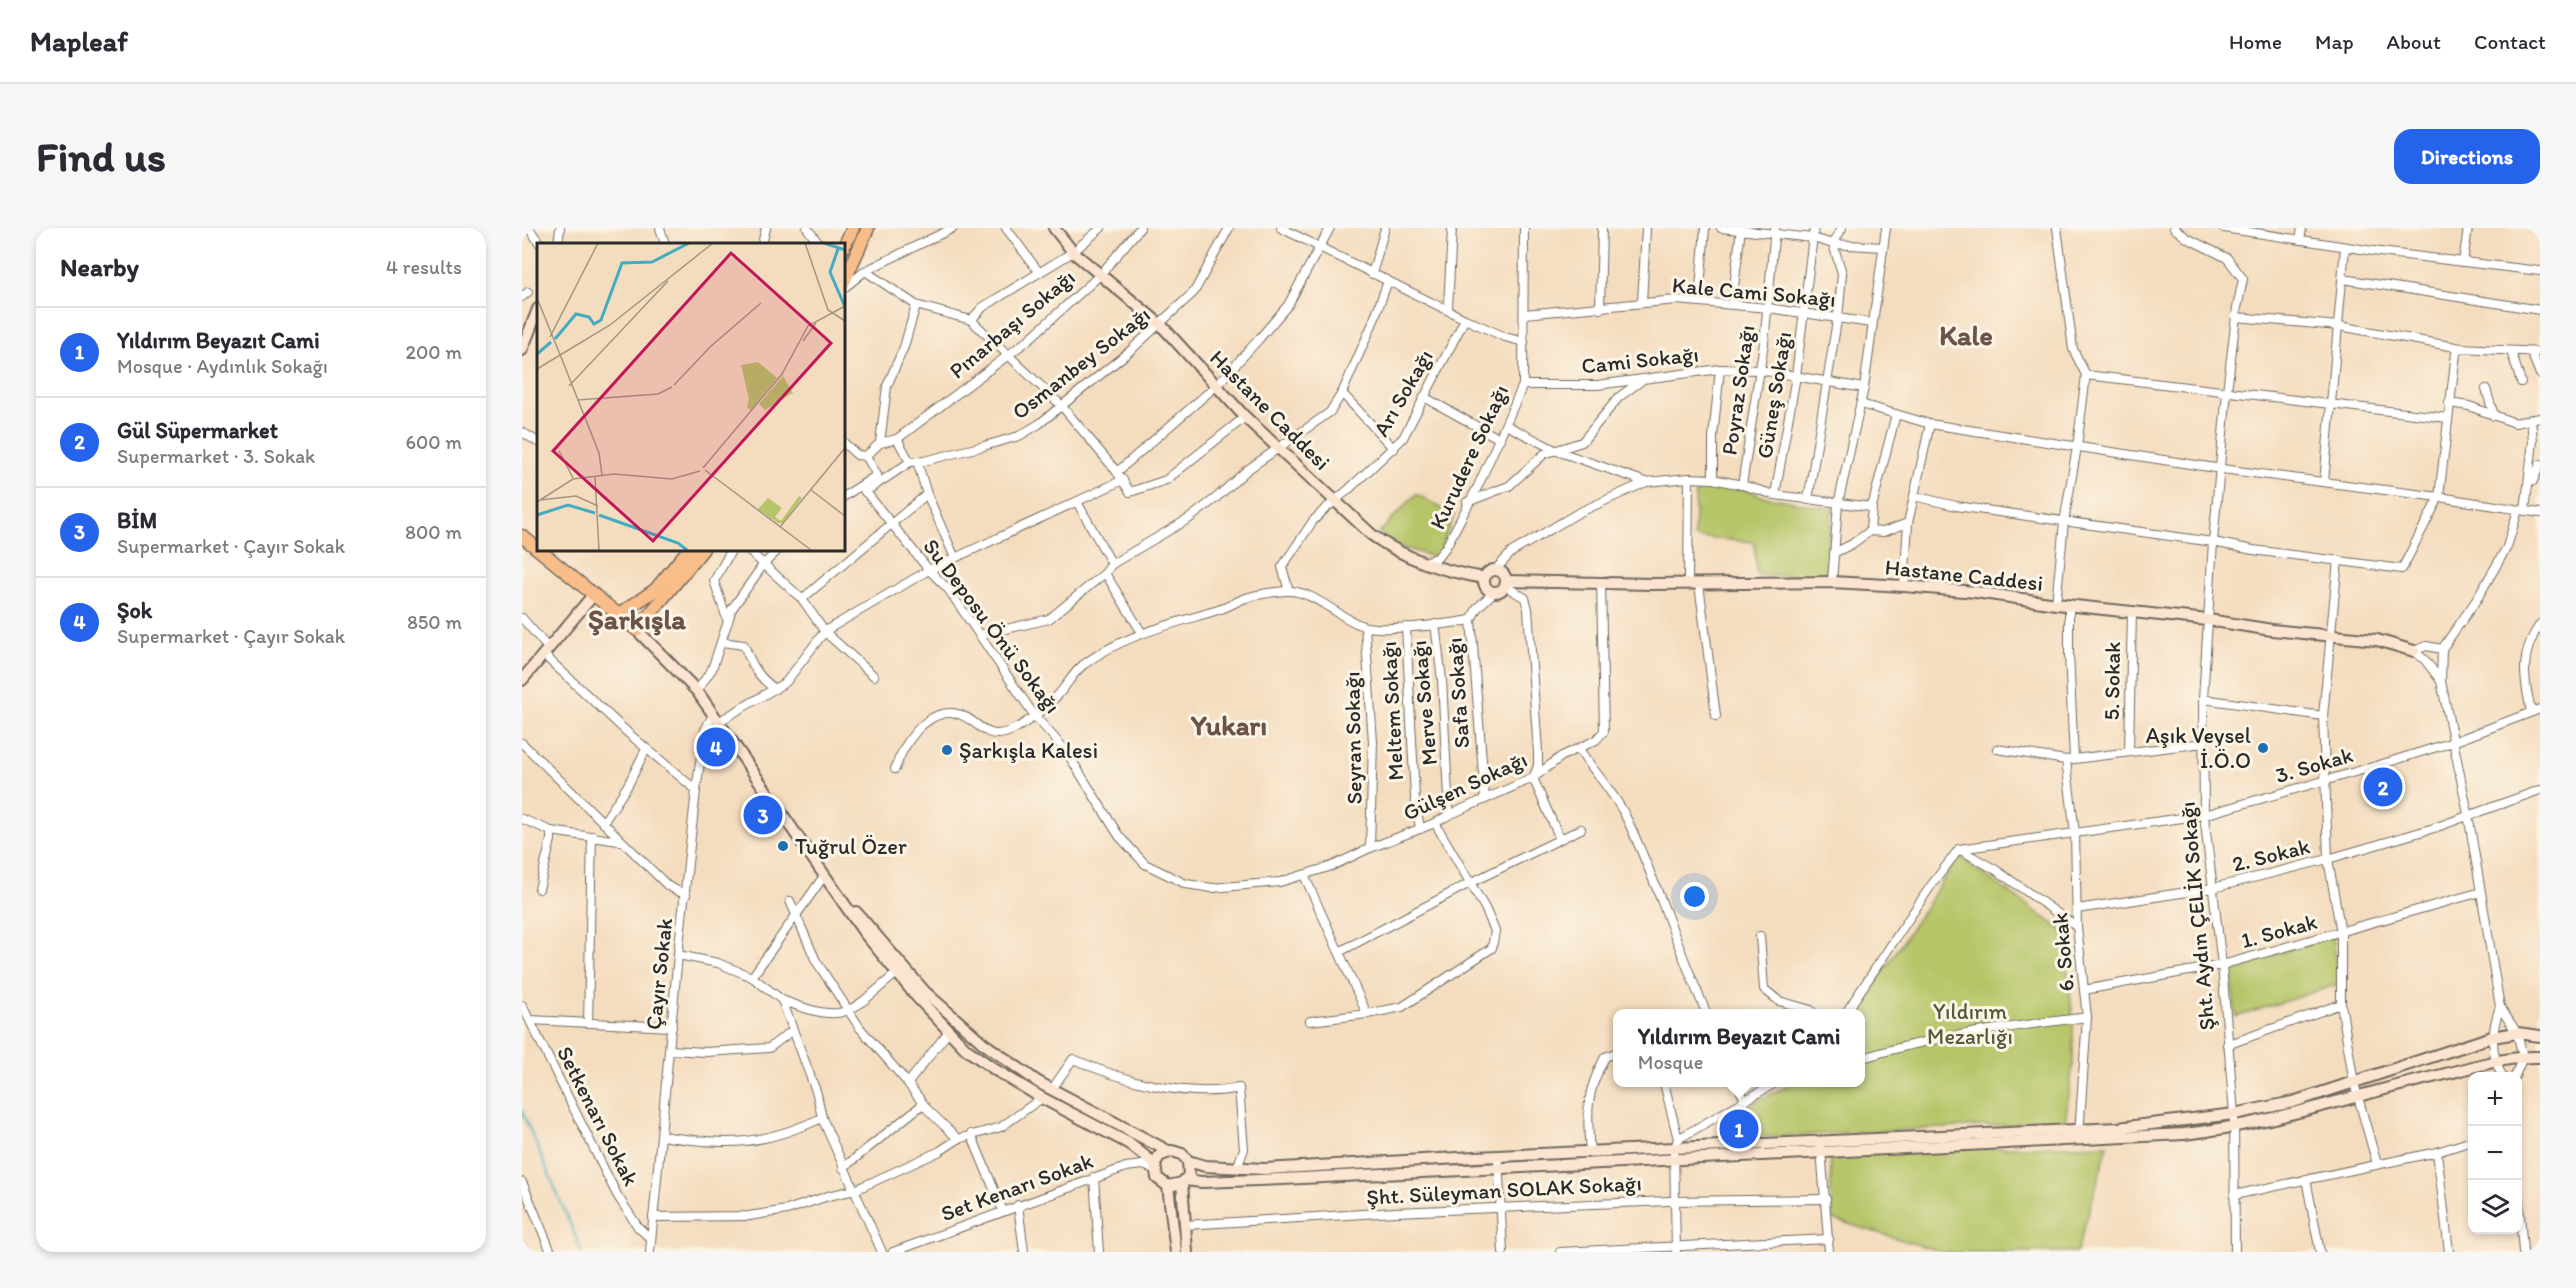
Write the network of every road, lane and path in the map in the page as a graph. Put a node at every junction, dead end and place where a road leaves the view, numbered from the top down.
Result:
1 (528, 228) edge
2 (560, 228) edge
3 (660, 228) edge
4 (766, 228) edge
5 (807, 228) edge
6 (853, 228) edge
7 (868, 228) edge
8 (953, 228) edge
9 (1006, 228) edge
10 (1054, 228) edge
11 (1101, 228) edge
12 (1140, 228) edge
13 (1229, 228) edge
14 (1281, 228) edge
15 (1330, 228) edge
16 (1385, 228) edge
17 (1452, 228) edge
18 (1524, 228) edge
19 (1602, 228) edge
20 (1646, 228) edge
21 (1705, 228) edge
22 (1720, 228) edge
23 (1814, 228) edge
24 (1842, 228) edge
25 (1886, 228) edge
26 (2057, 228) edge
27 (2174, 228) edge
28 (2224, 228) edge
29 (2302, 228) edge
30 (2468, 228) edge
31 (1741, 229) edge
32 (1775, 231) edge
33 (1813, 238) junction
34 (2300, 240) junction
35 (539, 243) edge
36 (558, 243) edge
37 (665, 243) edge
38 (762, 243) edge
39 (818, 243) edge
40 (1833, 244) junction
41 (844, 246) edge
42 (1883, 247) junction
43 (2345, 247) junction
44 (1319, 248) junction
45 (1073, 252) junction
46 (2463, 262) junction
47 (865, 271) junction
48 (2540, 271) edge
49 (1038, 272) junction
50 (1372, 274) junction
51 (1100, 275) junction
52 (2343, 279) junction
53 (1388, 281) junction
54 (844, 284) edge
55 (844, 285) edge
56 (1699, 300) junction
57 (1642, 303) junction
58 (1732, 304) junction
59 (916, 305) junction
60 (1768, 308) junction
61 (1448, 309) junction
62 (1600, 309) junction
63 (2540, 310) edge
64 (537, 311) edge
65 (1805, 313) junction
66 (1524, 315) junction
67 (1838, 317) junction
68 (2236, 317) junction
69 (1465, 319) junction
70 (971, 320) junction
71 (1872, 324) junction
72 (1161, 326) junction
73 (2339, 326) junction
74 (526, 329) edge
75 (1524, 342) junction
76 (2461, 348) junction
77 (522, 350) edge
78 (2511, 351) junction
79 (2536, 352) edge
80 (1008, 355) junction
81 (1720, 369) junction
82 (1760, 370) junction
83 (2540, 374) edge
84 (2086, 375) junction
85 (1796, 376) junction
86 (1826, 379) junction
87 (1642, 380) junction
88 (2521, 382) dead end
89 (1217, 385) junction
90 (1523, 385) junction
91 (1864, 388) junction
92 (2486, 389) dead end
93 (2227, 391) junction
94 (1342, 393) junction
95 (1424, 397) junction
96 (1861, 404) junction
97 (2332, 404) junction
98 (2449, 404) junction
99 (1060, 405) junction
100 (1896, 414) junction
101 (2493, 416) junction
102 (1245, 417) junction
103 (2448, 418) junction
104 (2540, 418) edge
105 (2531, 419) junction
106 (1930, 424) junction
107 (1506, 425) junction
108 (522, 432) edge
109 (897, 439) junction
110 (1500, 439) junction
111 (537, 441) edge
112 (844, 443) edge
113 (880, 443) junction
114 (2077, 447) junction
115 (1278, 448) junction
116 (1394, 449) junction
117 (1557, 450) junction
118 (866, 456) junction
119 (914, 462) junction
120 (2540, 464) edge
121 (2222, 469) junction
122 (1117, 472) junction
123 (1689, 478) junction
124 (1713, 479) junction
125 (1123, 480) junction
126 (1646, 482) junction
127 (2324, 482) junction
128 (1742, 485) junction
129 (863, 489) junction
130 (927, 494) junction
131 (1775, 495) junction
132 (844, 496) edge
133 (1914, 496) junction
134 (2439, 497) junction
135 (1333, 500) junction
136 (1808, 500) junction
137 (1077, 502) junction
138 (1467, 502) junction
139 (1838, 504) junction
140 (1872, 507) junction
141 (2523, 508) junction
142 (2540, 513) edge
143 (891, 522) junction
144 (2064, 522) junction
145 (1908, 523) junction
146 (1870, 531) junction
147 (522, 536) edge
148 (2213, 542) junction
149 (537, 545) edge
150 (688, 550) edge
151 (702, 550) edge
152 (731, 550) edge
153 (748, 550) edge
154 (778, 550) edge
155 (546, 551) edge
156 (1834, 553) junction
157 (955, 558) junction
158 (2338, 560) junction
159 (1421, 563) junction
160 (1112, 564) junction
161 (763, 565) junction
162 (929, 570) junction
163 (1494, 570) junction
164 (1105, 573) junction
165 (1484, 578) junction
166 (1601, 582) junction
167 (1832, 582) junction
168 (1505, 584) junction
169 (1693, 584) junction
170 (1904, 586) junction
171 (1289, 591) junction
172 (1494, 592) junction
173 (594, 594) junction
174 (802, 598) junction
175 (2055, 604) junction
176 (2070, 605) junction
177 (2132, 611) junction
178 (620, 614) junction
179 (522, 618) edge
180 (1472, 620) junction
181 (2208, 620) junction
182 (728, 622) junction
183 (1435, 624) junction
184 (2540, 624) edge
185 (1365, 627) junction
186 (1406, 627) junction
187 (637, 630) junction
188 (825, 632) junction
189 (1142, 633) junction
190 (980, 635) junction
191 (2329, 636) junction
192 (721, 642) junction
193 (2442, 649) junction
194 (2414, 651) junction
195 (546, 652) junction
196 (874, 676) dead end
197 (522, 680) edge
198 (2441, 681) junction
199 (775, 689) junction
200 (698, 691) junction
201 (2203, 699) junction
202 (2540, 709) edge
203 (2531, 712) junction
204 (1034, 715) junction
205 (2323, 716) junction
206 (1716, 717) dead end
207 (716, 719) junction
208 (2453, 742) junction
209 (522, 743) edge
210 (2204, 743) junction
211 (1997, 748) dead end
212 (646, 749) junction
213 (1579, 749) junction
214 (2129, 752) junction
215 (2070, 759) junction
216 (895, 769) dead end
217 (1533, 778) junction
218 (2324, 781) junction
219 (696, 790) junction
220 (2540, 790) edge
221 (1485, 799) junction
222 (2468, 814) junction
223 (1449, 815) junction
224 (2204, 815) junction
225 (522, 819) edge
226 (603, 823) junction
227 (1435, 824) junction
228 (1420, 829) junction
229 (1581, 829) dead end
230 (551, 831) junction
231 (2075, 833) junction
232 (592, 836) junction
233 (1560, 839) junction
234 (621, 841) junction
235 (1370, 848) junction
236 (1959, 849) junction
237 (2328, 859) junction
238 (1332, 866) joint
239 (1304, 875) junction
240 (824, 876) junction
241 (1468, 884) junction
242 (2213, 888) junction
243 (538, 889) dead end
244 (2481, 892) junction
245 (686, 895) junction
246 (790, 901) dead end
247 (2077, 909) junction
248 (795, 915) junction
249 (2077, 927) junction
250 (2341, 933) junction
251 (1760, 936) dead end
252 (1340, 952) junction
253 (678, 955) junction
254 (2222, 965) junction
255 (897, 973) junction
256 (752, 977) junction
257 (2084, 990) junction
258 (782, 1000) junction
259 (2341, 1004) junction
260 (522, 1005) edge
261 (2500, 1006) junction
262 (1705, 1009) edge
263 (1808, 1009) edge
264 (1848, 1009) edge
265 (850, 1011) junction
266 (1367, 1014) junction
267 (2087, 1017) junction
268 (530, 1020) junction
269 (1310, 1021) dead end
270 (588, 1023) junction
271 (672, 1027) junction
272 (793, 1030) junction
273 (949, 1031) junction
274 (2517, 1033) junction
275 (2540, 1036) edge
276 (2492, 1037) junction
277 (2227, 1045) junction
278 (670, 1050) junction
279 (1613, 1053) edge
280 (1865, 1057) edge
281 (2523, 1057) junction
282 (2540, 1057) edge
283 (2494, 1062) junction
284 (2499, 1072) edge
285 (2517, 1072) edge
286 (908, 1083) junction
287 (1665, 1087) edge
288 (1739, 1087) edge
289 (1770, 1087) edge
290 (1052, 1089) junction
291 (2356, 1089) junction
292 (1042, 1098) junction
293 (1745, 1101) junction
294 (923, 1104) junction
295 (2234, 1114) junction
296 (822, 1118) junction
297 (2232, 1129) junction
298 (971, 1134) junction
299 (662, 1136) junction
300 (2079, 1136) junction
301 (958, 1139) junction
302 (2468, 1142) edge
303 (1676, 1144) junction
304 (1821, 1147) junction
305 (1168, 1151) junction
306 (2436, 1152) junction
307 (1590, 1153) junction
308 (1498, 1156) junction
309 (1188, 1161) junction
310 (1676, 1161) junction
311 (2377, 1164) junction
312 (1154, 1167) junction
313 (843, 1168) junction
314 (1237, 1168) junction
315 (1498, 1169) junction
316 (1094, 1178) junction
317 (2306, 1179) junction
318 (1184, 1181) junction
319 (522, 1182) edge
320 (1168, 1186) junction
321 (855, 1190) junction
322 (2234, 1195) junction
323 (1826, 1199) junction
324 (1676, 1200) junction
325 (1018, 1205) junction
326 (1502, 1208) junction
327 (1003, 1211) junction
328 (653, 1217) junction
329 (1185, 1225) junction
330 (2521, 1234) edge
331 (650, 1238) junction
332 (1829, 1239) junction
333 (1676, 1249) edge
334 (551, 1252) edge
335 (650, 1252) edge
336 (882, 1252) edge
337 (893, 1252) edge
338 (1023, 1252) edge
339 (1099, 1252) edge
340 (1176, 1252) edge
341 (1187, 1252) edge
342 (1503, 1252) edge
343 (1560, 1252) edge
344 (1830, 1252) edge
345 (2235, 1252) edge
346 (2320, 1252) edge
347 (2449, 1252) edge
348 (2523, 1252) edge

1 - 35 street
2 - 36 street
3 - 37 street
4 - 38 street
5 - 39 street
6 - 41 main road
7 - 54 main road
8 - 47 street
9 - 49 street
10 - 45 street, Hastane Caddesi
11 - 45 street
12 - 51 street, Pınarbaşı Sokağı
13 - 72 street, Osmanbey Sokağı
14 - 44 street
15 - 44 street
16 - 50 street
17 - 61 street
18 - 66 street, Kurudere Sokağı
19 - 62 street
20 - 57 street
21 - 56 street
22 - 31 street
23 - 33 street, Güneş Sokağı
24 - 40 street
25 - 42 street
26 - 84 street
27 - 68 street, Şht. Aydın ÇELİK Sokağı
28 - 34 street
29 - 34 street
30 - 46 street
31 - 32 street
31 - 58 street
32 - 33 street
32 - 60 street, Poyraz Sokağı
33 - 40 street
33 - 65 street, Güneş Sokağı
34 - 43 street
40 - 42 street
40 - 67 street
42 - 71 street
43 - 46 street
43 - 52 street
44 - 50 street
44 - 89 street
45 - 49 street
45 - 51 street, Hastane Caddesi
46 - 48 street
47 - 55 street
47 - 59 street
49 - 70 street
50 - 53 street
51 - 72 street, Hastane Caddesi
51 - 80 street, Pınarbaşı Sokağı
52 - 63 street
52 - 73 street
53 - 61 street
53 - 94 street
56 - 57 street, Kale Cami Sokağı
56 - 58 street, Kale Cami Sokağı
57 - 62 street, Kale Cami Sokağı
58 - 60 street, Kale Cami Sokağı
59 - 70 street
59 - 113 street
60 - 65 street, Kale Cami Sokağı
60 - 82 street, Poyraz Sokağı
61 - 69 street
62 - 66 street, Kale Cami Sokağı
64 - 74 street
65 - 67 street, Kale Cami Sokağı
65 - 85 street, Güneş Sokağı
66 - 75 street, Kurudere Sokağı
67 - 71 street, Kale Cami Sokağı
67 - 86 street
68 - 73 street
68 - 93 street, Şht. Aydın ÇELİK Sokağı
69 - 75 street
69 - 95 street, Arı Sokağı
70 - 80 street
71 - 91 street
72 - 89 street, Hastane Caddesi
72 - 99 street, Osmanbey Sokağı
73 - 76 street
73 - 97 street
74 - 77 street
75 - 90 street, Kurudere Sokağı
76 - 78 street
76 - 98 street
78 - 79 street
78 - 88 street
79 - 83 street
80 - 99 street
80 - 109 street, Pınarbaşı Sokağı
81 - 82 street, Cami Sokağı
81 - 87 street, Cami Sokağı
81 - 124 street
82 - 85 street, Cami Sokağı
82 - 128 street, Poyraz Sokağı
84 - 93 street
84 - 114 street
85 - 86 street, Cami Sokağı
85 - 131 street, Güneş Sokağı
86 - 91 street, Cami Sokağı
86 - 136 street
87 - 90 street, Cami Sokağı
87 - 117 street
89 - 102 street, Hastane Caddesi
89 - 122 street
90 - 107 street, Kurudere Sokağı
91 - 96 street
92 - 101 street
93 - 97 street
93 - 121 street, Şht. Aydın ÇELİK Sokağı
94 - 115 street
94 - 116 street
95 - 110 street
95 - 116 street, Arı Sokağı
96 - 100 street
96 - 139 street
97 - 103 street
97 - 127 street
98 - 101 street
98 - 103 street
99 - 119 street, Osmanbey Sokağı
99 - 122 street
100 - 106 street
100 - 140 street
101 - 105 street
102 - 115 street, Hastane Caddesi
102 - 125 street
103 - 134 street
104 - 105 street
105 - 141 street
106 - 114 street
106 - 133 street
107 - 110 street, Kurudere Sokağı
107 - 117 street
108 - 111 street
109 - 113 street
109 - 119 street
110 - 138 street, Kurudere Sokağı
112 - 118 street
113 - 118 street
114 - 121 street
114 - 144 street
115 - 135 street, Hastane Caddesi
115 - 160 street
116 - 135 street, Arı Sokağı
117 - 126 street
117 - 138 street
118 - 129 street
119 - 129 street
119 - 130 street
120 - 141 street
121 - 127 street
121 - 148 street, Şht. Aydın ÇELİK Sokağı
122 - 125 street
123 - 124 street
123 - 126 street
123 - 169 street
124 - 128 street
125 - 137 street
126 - 163 street
127 - 134 street
128 - 131 street
129 - 132 street
129 - 143 street, Su Deposu Önü Sokağı
130 - 143 street
130 - 157 street
131 - 136 street
133 - 144 street
133 - 145 street
134 - 141 street
134 - 158 street
135 - 159 street, Hastane Caddesi
135 - 171 street, Arı Sokağı
136 - 139 street
137 - 157 street
137 - 160 street
138 - 159 street, Kurudere Sokağı
139 - 140 street
139 - 156 street
140 - 146 street
141 - 142 street
141 - 193 street
143 - 162 street, Su Deposu Önü Sokağı
143 - 174 street
144 - 148 street
144 - 175 street
145 - 146 street
145 - 170 street
146 - 156 street
147 - 149 main road
148 - 158 street
148 - 181 street, Şht. Aydın ÇELİK Sokağı
150 - 178 main road
151 - 187 main road
152 - 182 street
153 - 161 street
154 - 161 street
155 - 173 main road
156 - 167 street
157 - 162 street
158 - 191 street
159 - 165 street, Hastane Caddesi
160 - 164 street
161 - 174 street
161 - 182 street
162 - 188 street
162 - 190 street, Su Deposu Önü Sokağı
163 - 165 street
163 - 168 street
164 - 189 street
164 - 190 street
165 - 172 street
166 - 168 street, Hastane Caddesi
166 - 169 street, Hastane Caddesi
166 - 213 street, Gülşen Sokağı
167 - 169 street, Hastane Caddesi
167 - 170 street, Hastane Caddesi
168 - 172 street
168 - 217 street
169 - 206 street
170 - 175 street, Hastane Caddesi
171 - 185 street
171 - 189 street
172 - 180 street, Safa Sokağı
173 - 178 main road
173 - 195 street
174 - 188 street
175 - 176 street, Hastane Caddesi
176 - 177 street, Hastane Caddesi
176 - 215 street, 6. Sokak
177 - 181 street, Hastane Caddesi
177 - 214 street, 5. Sokak
178 - 187 main road
179 - 195 street
180 - 183 street
180 - 221 street, Safa Sokağı
181 - 191 street, Hastane Caddesi
181 - 201 street, Şht. Aydın ÇELİK Sokağı
182 - 192 street
183 - 186 street
183 - 223 street, Merve Sokağı
184 - 203 street
185 - 186 street
185 - 235 street, Seyran Sokağı
186 - 228 street, Meltem Sokağı
187 - 200 street
188 - 196 street
188 - 199 street
189 - 204 street
190 - 204 street, Su Deposu Önü Sokağı
191 - 194 street, Hastane Caddesi
191 - 205 street
192 - 199 street
192 - 200 street
193 - 194 street
193 - 198 street
194 - 198 street
195 - 197 street
195 - 212 street
198 - 208 street
199 - 207 street
200 - 207 street
201 - 205 street
201 - 210 street, Şht. Aydın ÇELİK Sokağı
202 - 203 street, 3. Sokak
203 - 208 street, 3. Sokak
204 - 216 street
204 - 239 street, Su Deposu Önü Sokağı
205 - 218 street
207 - 219 street, Çayır Sokak
207 - 240 street
208 - 218 street, 3. Sokak
208 - 222 street
209 - 226 street
210 - 214 street
210 - 224 street, Şht. Aydın ÇELİK Sokağı
211 - 215 street
212 - 219 street
212 - 226 street
213 - 217 street, Gülşen Sokağı
213 - 262 street
214 - 215 street
215 - 231 street, 6. Sokak
217 - 221 street, Gülşen Sokağı
217 - 233 street
218 - 224 street, 3. Sokak
218 - 237 street
219 - 245 street, Çayır Sokak
220 - 222 street, 2. Sokak
221 - 223 street, Gülşen Sokağı
222 - 237 street, 2. Sokak
222 - 244 street
223 - 227 street, Gülşen Sokağı
224 - 231 street, 3. Sokak
224 - 242 street, Şht. Aydın ÇELİK Sokağı
225 - 230 street
226 - 234 street
227 - 228 street, Gülşen Sokağı
227 - 241 street
228 - 235 street, Gülşen Sokağı
229 - 233 street
230 - 232 street
230 - 243 street
231 - 236 street, 3. Sokak
231 - 247 street, 6. Sokak
232 - 234 street
232 - 270 street
233 - 241 street
234 - 245 street
235 - 238 street, Gülşen Sokağı
236 - 249 street
236 - 264 street
237 - 242 street, 2. Sokak
237 - 250 street
238 - 239 street, Su Deposu Önü Sokağı
239 - 252 street
240 - 248 street
240 - 255 street
240 - 290 street
241 - 252 street
241 - 266 street
242 - 247 street, 2. Sokak
242 - 254 street, Şht. Aydın ÇELİK Sokağı
244 - 250 street, 1. Sokak
244 - 261 street
245 - 253 street, Çayır Sokak
246 - 248 street
247 - 249 street, 6. Sokak
248 - 256 street
248 - 265 street
249 - 257 street, 6. Sokak
250 - 254 street, 1. Sokak
250 - 259 street
251 - 263 street
252 - 266 street
253 - 256 street
253 - 271 street, Çayır Sokak
254 - 257 street, 1. Sokak
254 - 277 street, Şht. Aydın ÇELİK Sokağı
255 - 265 street
255 - 273 street
256 - 258 street
257 - 267 street, 6. Sokak
258 - 265 street
258 - 272 street
259 - 277 street
259 - 291 street
260 - 268 street, Setkenarı Sokak
261 - 274 street
261 - 276 street
265 - 286 street
266 - 269 street
267 - 280 street
267 - 300 street, 6. Sokak
268 - 270 street
268 - 331 street, Setkenarı Sokak
270 - 271 street
271 - 278 street, Çayır Sokak
272 - 278 street
272 - 296 street
273 - 286 street
273 - 292 street
274 - 275 street
274 - 276 street
274 - 281 street
276 - 283 street
276 - 291 street
277 - 295 street, Şht. Aydın ÇELİK Sokağı
278 - 299 street, Çayır Sokak
279 - 307 street
281 - 282 street
281 - 283 street
281 - 285 street
283 - 284 street
283 - 291 street
286 - 294 street
287 - 303 street
288 - 293 street
289 - 293 street
290 - 305 street
290 - 314 street
291 - 295 street
291 - 297 street
291 - 311 street
292 - 298 street
292 - 312 street
293 - 303 street
294 - 301 street
294 - 313 street
295 - 297 street, Şht. Aydın ÇELİK Sokağı
295 - 300 street
296 - 299 street
296 - 313 street
297 - 300 street
297 - 322 street, Şht. Aydın ÇELİK Sokağı
298 - 301 street
298 - 327 street
299 - 328 street, Çayır Sokak
300 - 304 street
301 - 321 street
302 - 306 street
303 - 304 street
303 - 307 street
303 - 310 street
304 - 310 street
304 - 323 street
305 - 309 street
305 - 312 street
306 - 311 street
306 - 347 street
307 - 308 street
308 - 314 street
308 - 315 street
309 - 314 street
309 - 318 street
310 - 315 street
310 - 324 street
311 - 317 street
312 - 316 street, Set Kenarı Sokak
312 - 320 street
313 - 321 street
315 - 318 street
315 - 326 street
316 - 325 street, Set Kenarı Sokak
316 - 339 street
317 - 322 street
317 - 346 street
318 - 320 street
318 - 329 street
319 - 334 street
320 - 340 street
321 - 328 street
321 - 336 street
322 - 345 street, Şht. Aydın ÇELİK Sokağı
323 - 324 street, Şht. Süleyman SOLAK Sokağı
323 - 332 street
324 - 326 street, Şht. Süleyman SOLAK Sokağı
324 - 333 street
325 - 327 street, Set Kenarı Sokak
325 - 338 street
326 - 329 street, Şht. Süleyman SOLAK Sokağı
326 - 342 street
327 - 337 street, Set Kenarı Sokak
328 - 331 street, Çayır Sokak
329 - 341 street
330 - 348 street
331 - 335 street, Çayır Sokak
332 - 333 street
332 - 344 street
333 - 343 street

